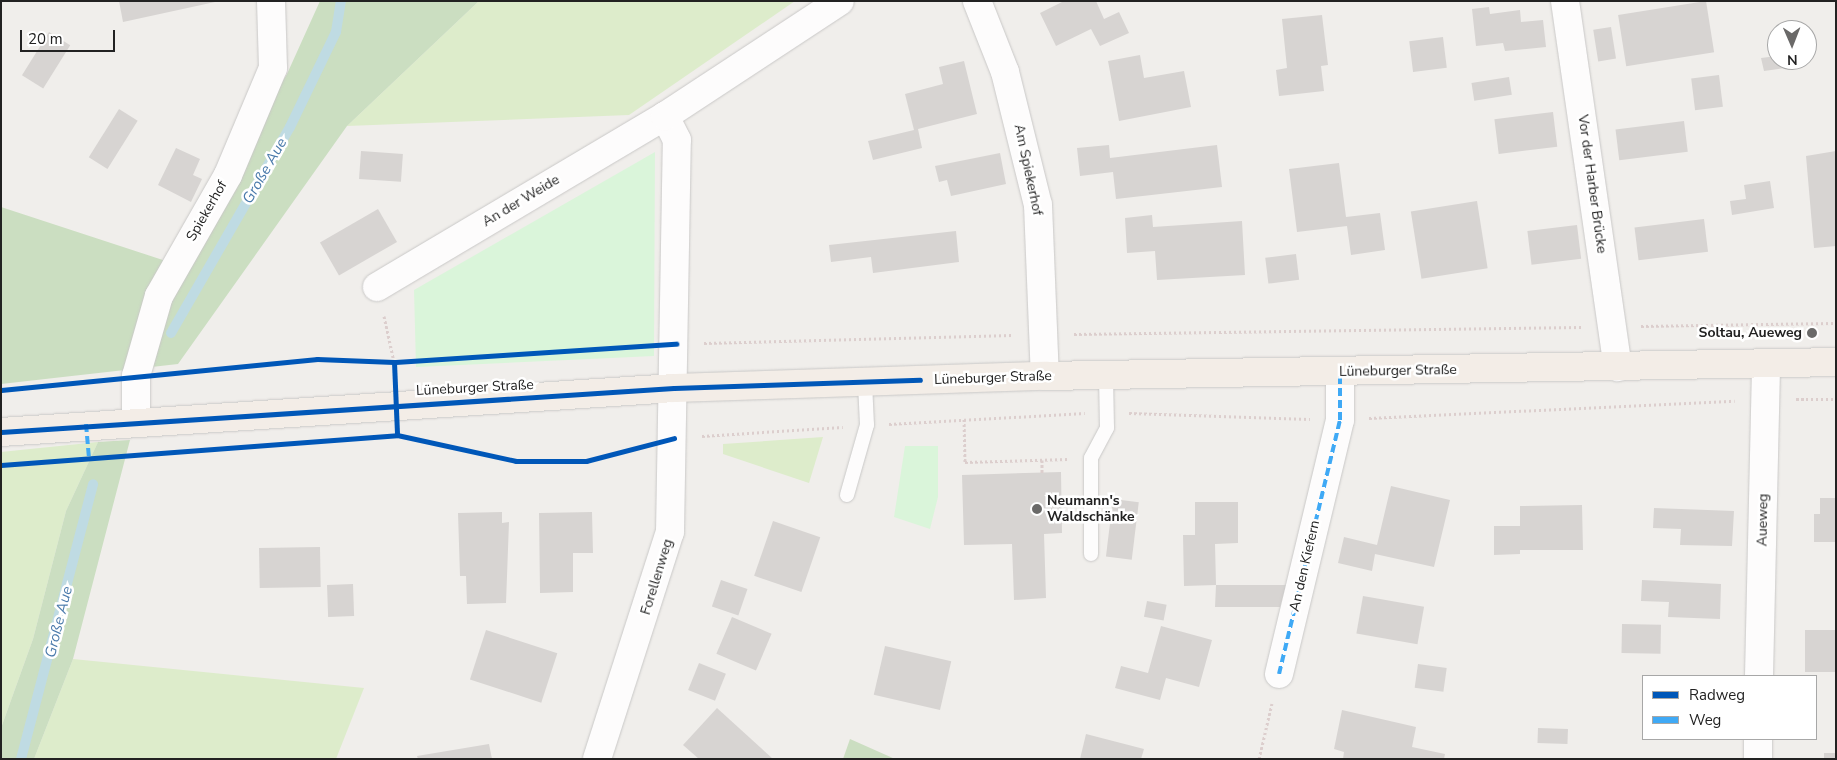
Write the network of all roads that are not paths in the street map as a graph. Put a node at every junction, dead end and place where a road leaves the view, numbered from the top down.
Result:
1 (271, 1) edge
2 (840, 1) edge
3 (977, 1) edge
4 (1565, 1) edge
5 (665, 116) junction
6 (378, 286) road end
7 (1836, 362) edge
8 (1766, 364) junction
9 (1618, 367) junction
10 (1340, 372) junction
11 (1046, 376) junction
12 (1106, 376) junction
13 (865, 382) junction
14 (674, 388) junction
15 (136, 420) junction
16 (1, 432) edge
17 (846, 495) dead end
18 (1091, 554) dead end
19 (1279, 674) road end
20 (1759, 675) edge
21 (1758, 740) edge
22 (597, 759) edge
23 (1758, 759) edge

1 - 15 street, Spiekerhof
2 - 5 street, An der Weide
3 - 11 street, Am Spiekerhof
4 - 9 street, Vor der Harber Brücke
5 - 6 street, An der Weide
5 - 14 street
7 - 8 main road, Lüneburger Straße
8 - 9 main road, Lüneburger Straße
8 - 20 street, Aueweg
9 - 10 main road, Lüneburger Straße
10 - 12 main road, Lüneburger Straße
10 - 19 street, An den Kiefern
11 - 12 main road, Lüneburger Straße
11 - 13 main road, Lüneburger Straße
12 - 18 lane
13 - 14 main road, Lüneburger Straße
13 - 17 lane
14 - 15 main road, Lüneburger Straße
14 - 22 street, Forellenweg
15 - 16 main road, Lüneburger Straße
21 - 23 street

